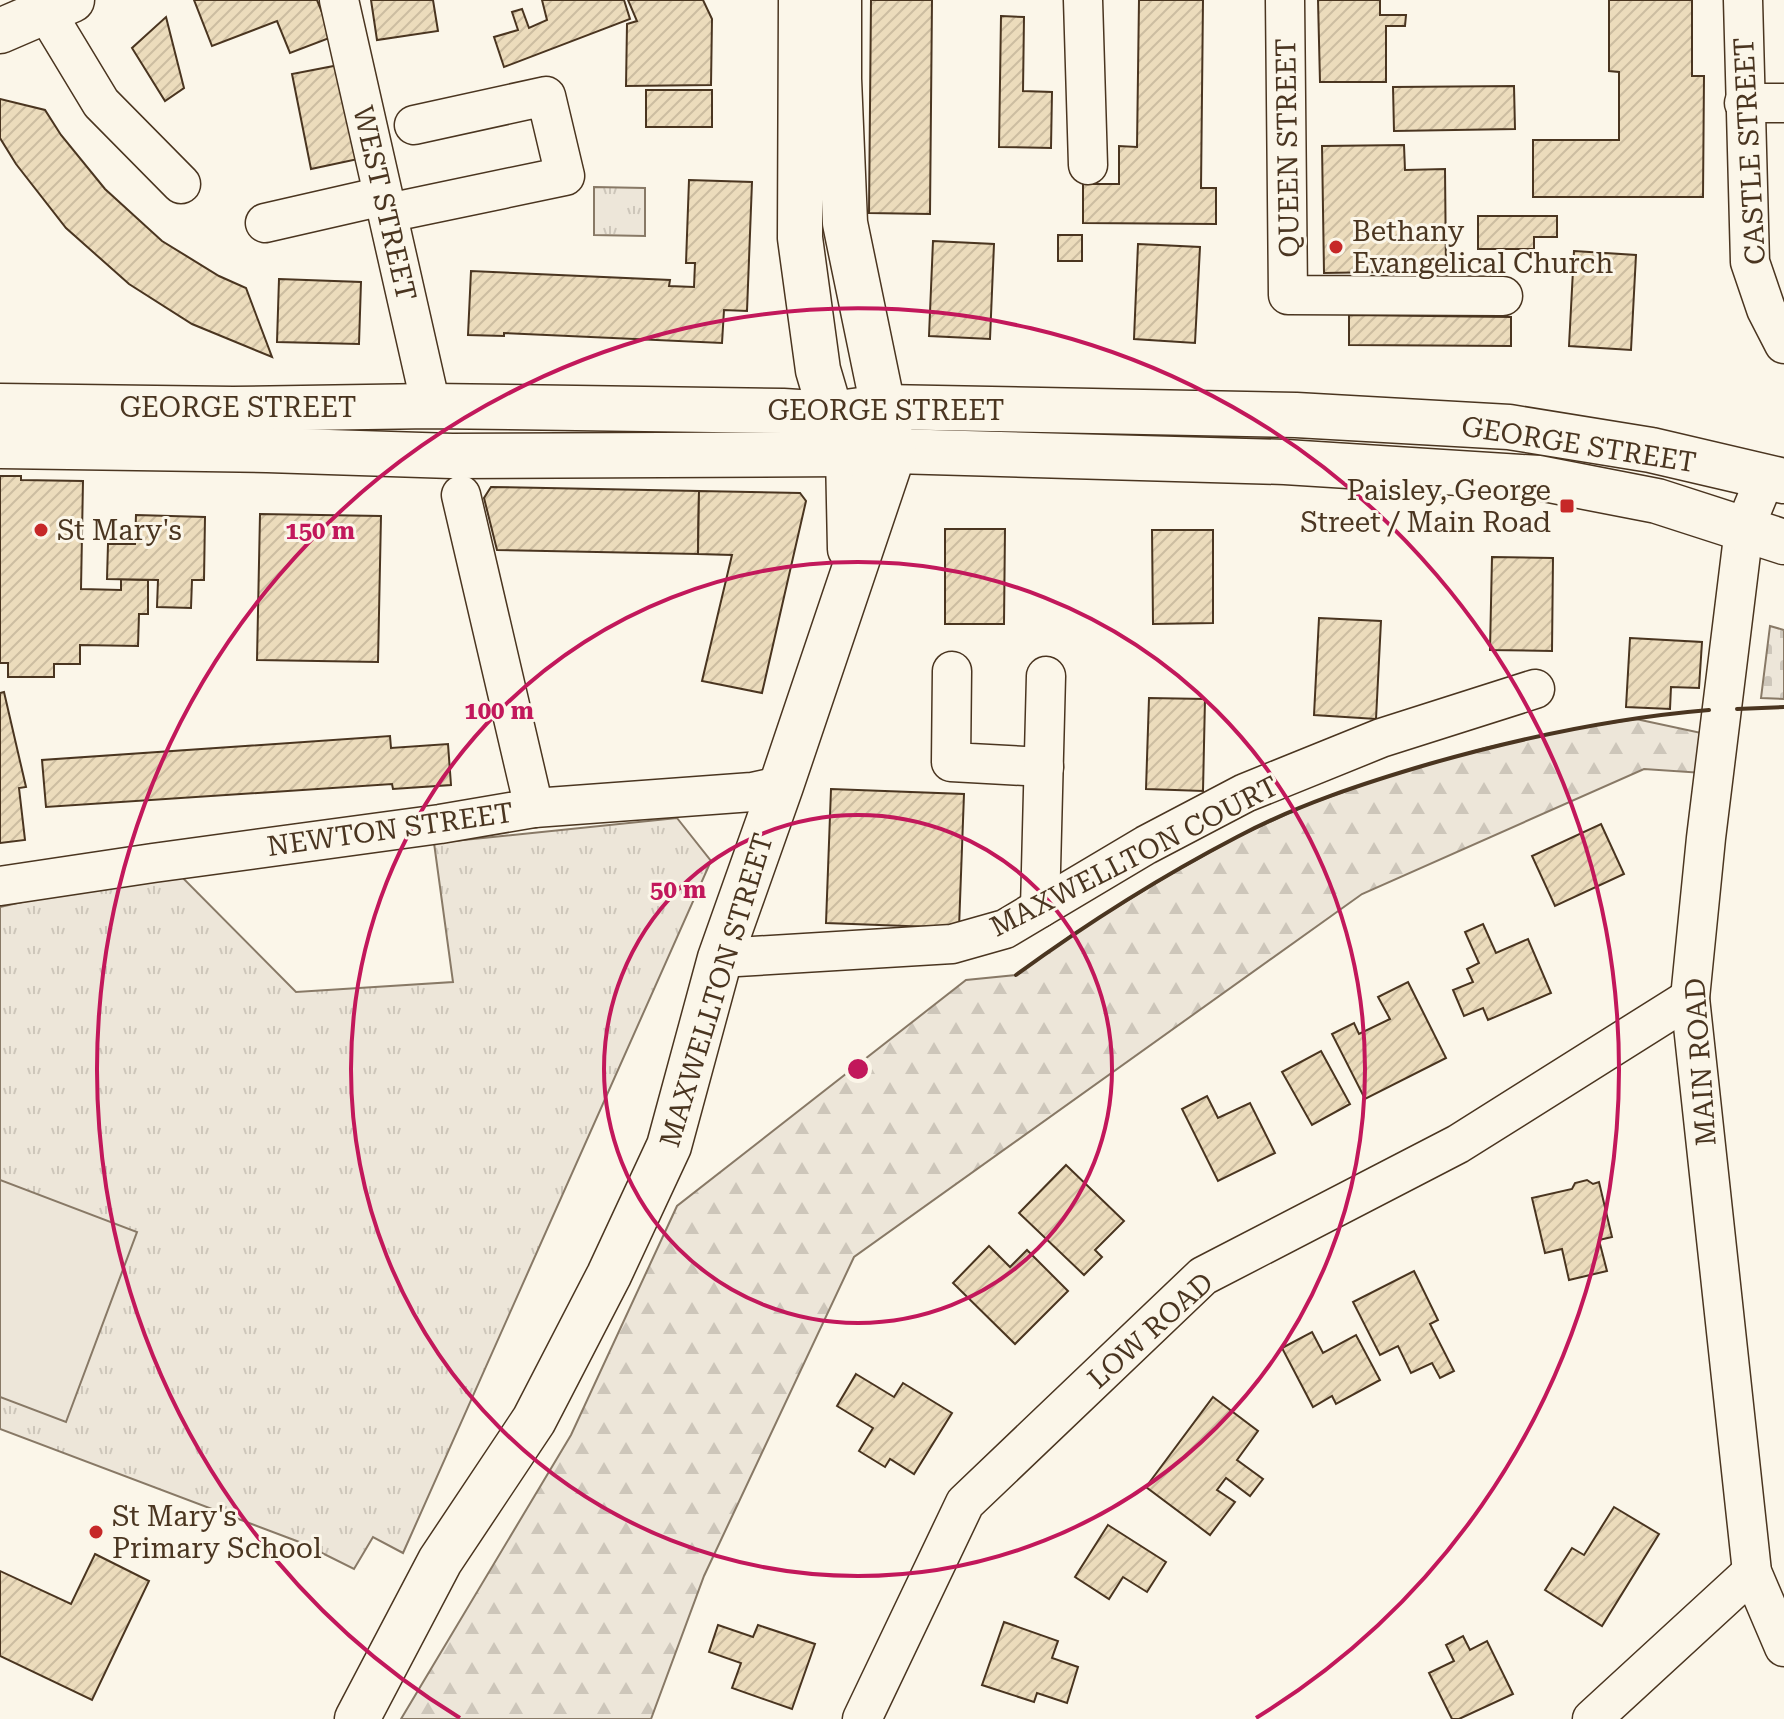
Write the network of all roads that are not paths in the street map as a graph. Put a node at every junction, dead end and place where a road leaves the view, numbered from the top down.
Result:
1 (339, 0) edge
2 (801, 0) edge
3 (839, 0) edge
4 (1083, 0) edge
5 (1285, 0) edge
6 (1743, 0) edge
7 (59, 6) edge
8 (0, 31) edge
9 (1744, 103) junction
10 (1784, 103) edge
11 (414, 125) dead end
12 (1088, 165) dead end
13 (181, 184) dead end
14 (386, 204) junction
15 (265, 223) dead end
16 (1503, 296) dead end
17 (1784, 344) edge
18 (0, 406) edge
19 (431, 406) junction
20 (883, 407) junction
21 (831, 414) junction
22 (0, 446) edge
23 (894, 451) junction
24 (848, 454) junction
25 (1775, 479) edge
26 (461, 495) dead end
27 (1764, 536) edge
28 (851, 579) junction
29 (952, 671) dead end
30 (1046, 676) dead end
31 (1535, 689) dead end
32 (1044, 767) junction
33 (781, 786) junction
34 (534, 808) junction
35 (0, 886) edge
36 (1040, 908) junction
37 (720, 958) junction
38 (1690, 998) junction
39 (1752, 1572) junction
40 (1784, 1647) edge
41 (357, 1719) edge
42 (862, 1719) edge
43 (1592, 1719) edge

1 - 14 street, WEST STREET
2 - 21 main road, MAXWELLTON STREET
3 - 20 main road
4 - 12 street
5 - 16 street, QUEEN STREET
6 - 9 street, CASTLE STREET
7 - 8 main road
7 - 13 street
9 - 10 street
9 - 17 street, CASTLE STREET
11 - 14 street
14 - 15 street
14 - 19 street, WEST STREET
18 - 19 main road, GEORGE STREET
19 - 21 main road, GEORGE STREET
20 - 21 main road, GEORGE STREET
20 - 23 main road
20 - 25 main road, GEORGE STREET
21 - 24 main road, MAXWELLTON STREET
22 - 24 main road, GEORGE STREET
23 - 24 main road, GEORGE STREET
23 - 27 main road, GEORGE STREET
23 - 28 main road, MAXWELLTON STREET
24 - 28 main road, MAXWELLTON STREET
25 - 27 street, MAIN ROAD
26 - 34 street
27 - 38 street, MAIN ROAD
28 - 33 main road, MAXWELLTON STREET
29 - 32 street
30 - 32 street
31 - 36 street, MAXWELLTON COURT
32 - 36 street
33 - 34 street, NEWTON STREET
33 - 37 main road, MAXWELLTON STREET
34 - 35 street, NEWTON STREET
36 - 37 street, MAXWELLTON COURT
37 - 41 main road, MAXWELLTON STREET
38 - 39 street, MAIN ROAD
38 - 42 street, LOW ROAD
39 - 40 street, MAIN ROAD
39 - 43 street

